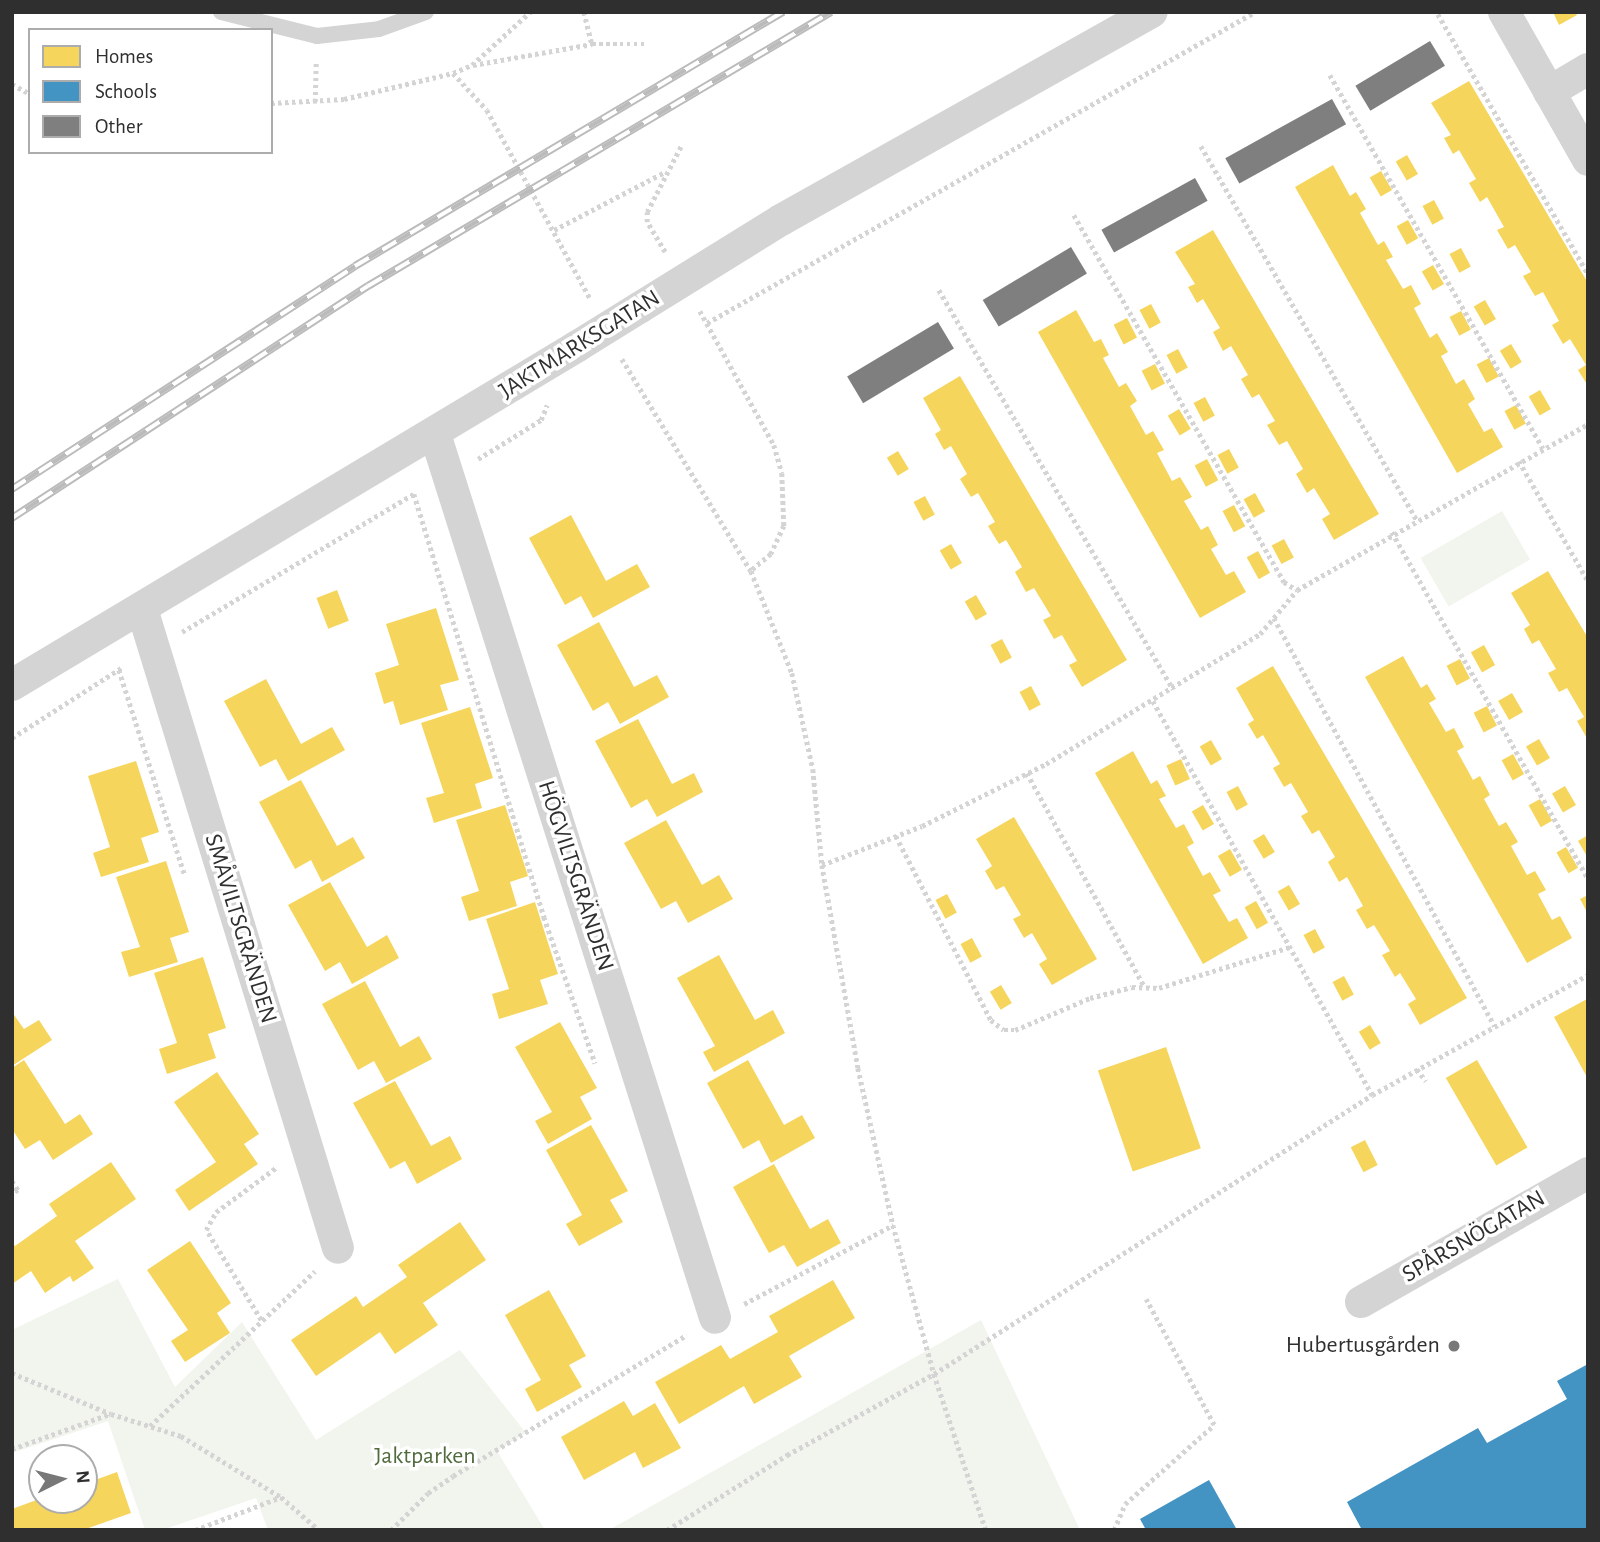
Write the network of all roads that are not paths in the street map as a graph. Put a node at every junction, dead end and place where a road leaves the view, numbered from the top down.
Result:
1 (221, 12) edge
2 (426, 12) edge
3 (1152, 12) edge
4 (1504, 12) edge
5 (1588, 69) edge
6 (1549, 92) junction
7 (1588, 160) edge
8 (435, 434) junction
9 (142, 609) junction
10 (12, 685) edge
11 (1588, 1173) edge
12 (338, 1248) road end
13 (1361, 1302) dead end
14 (715, 1318) road end

1 - 2 lane
3 - 8 street, JAKTMARKSGATAN, bridge
4 - 6 street
5 - 6 street
6 - 7 street
8 - 9 street, JAKTMARKSGATAN
8 - 14 street, HÖGVILTSGRÄNDEN
9 - 10 street, JAKTMARKSGATAN
9 - 12 street, SMÅVILTSGRÄNDEN
11 - 13 street, SPÅRSNÖGATAN

